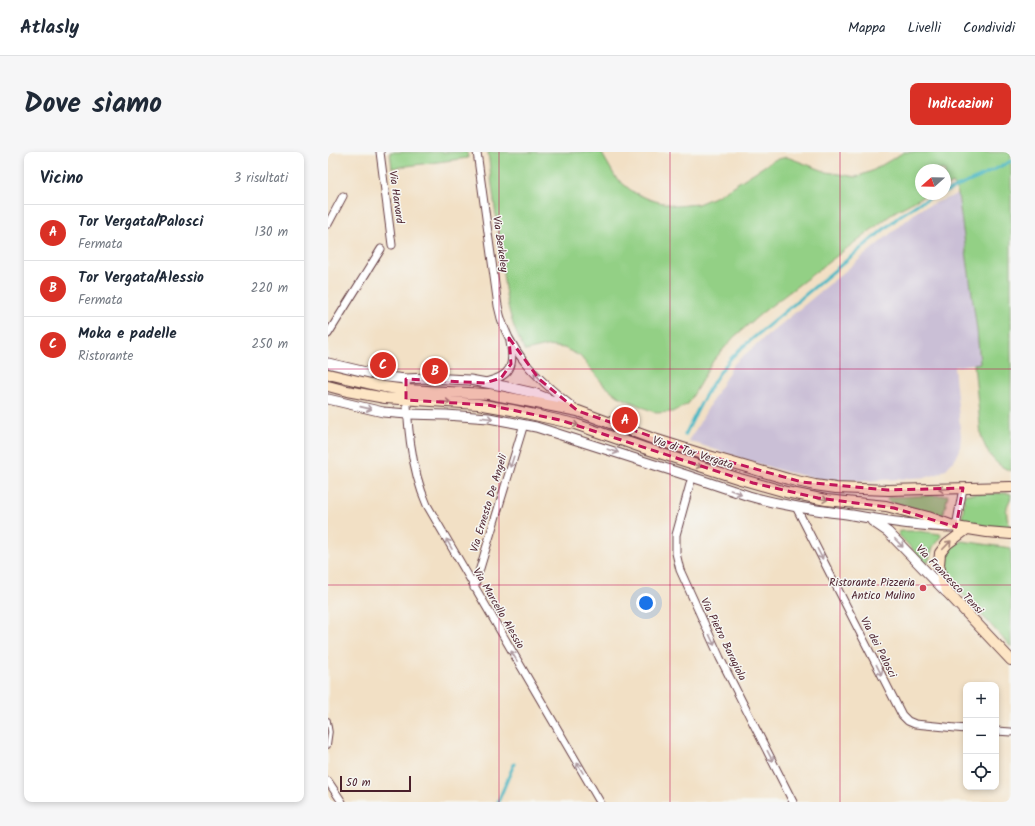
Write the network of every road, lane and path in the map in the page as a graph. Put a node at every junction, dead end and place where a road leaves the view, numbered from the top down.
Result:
1 (380, 152) edge
2 (477, 152) edge
3 (343, 196) dead end
4 (328, 224) edge
5 (392, 245) dead end
6 (382, 249) dead end
7 (328, 334) edge
8 (509, 338) junction
9 (328, 363) edge
10 (328, 374) edge
11 (406, 379) junction
12 (486, 382) junction
13 (328, 386) edge
14 (406, 390) junction
15 (328, 399) edge
16 (406, 400) junction
17 (578, 411) junction
18 (407, 414) junction
19 (524, 424) junction
20 (692, 477) junction
21 (1011, 486) edge
22 (963, 488) junction
23 (796, 507) junction
24 (869, 519) junction
25 (962, 528) junction
26 (1011, 534) edge
27 (474, 588) junction
28 (948, 593) junction
29 (1011, 660) edge
30 (328, 720) edge
31 (963, 729) edge
32 (999, 731) edge
33 (1011, 732) edge
34 (328, 746) edge
35 (328, 782) edge
36 (342, 802) edge
37 (600, 802) edge
38 (793, 802) edge

1 - 5 street, Via Harvard
2 - 8 street, Via Berkeley
3 - 4 street
6 - 7 street
8 - 12 street, Via Berkeley
17 -> 8 street, Via Berkeley
9 - 11 street, Via di Tor Vergata
10 - 14 main road, Via di Tor Vergata
11 - 12 street, Via di Tor Vergata
11 - 14 street, Via Marcello Alessio
12 - 17 street, Via di Tor Vergata
13 - 16 main road, Via di Tor Vergata
14 - 16 street, Via Marcello Alessio
14 - 17 main road, Via di Tor Vergata
15 -> 18 street, Via di Tor Vergata
16 - 18 street, Via Marcello Alessio
16 -> 25 main road, Via di Tor Vergata
22 -> 17 main road, Via di Tor Vergata
18 -> 19 street, Via di Tor Vergata
27 -> 18 street, Via Marcello Alessio
19 -> 20 street, Via di Tor Vergata
19 -> 27 street, Via Ernesto De Angeli
20 -> 23 street, Via di Tor Vergata
20 -> 38 street, Via Pietro Baragiola
21 - 22 main road, Via di Tor Vergata
22 - 25 street
23 - 24 street, Via di Tor Vergata
23 -> 31 street, Via dei Palosci
24 - 25 street, Via di Tor Vergata
24 -> 28 street, Via Francesco Tensi
25 - 26 main road, Via di Tor Vergata
28 -> 25 main road
37 -> 27 street, Via Marcello Alessio
28 - 29 main road, Via Francesco Tensi
30 - 34 lane
32 - 33 street
35 - 36 street

